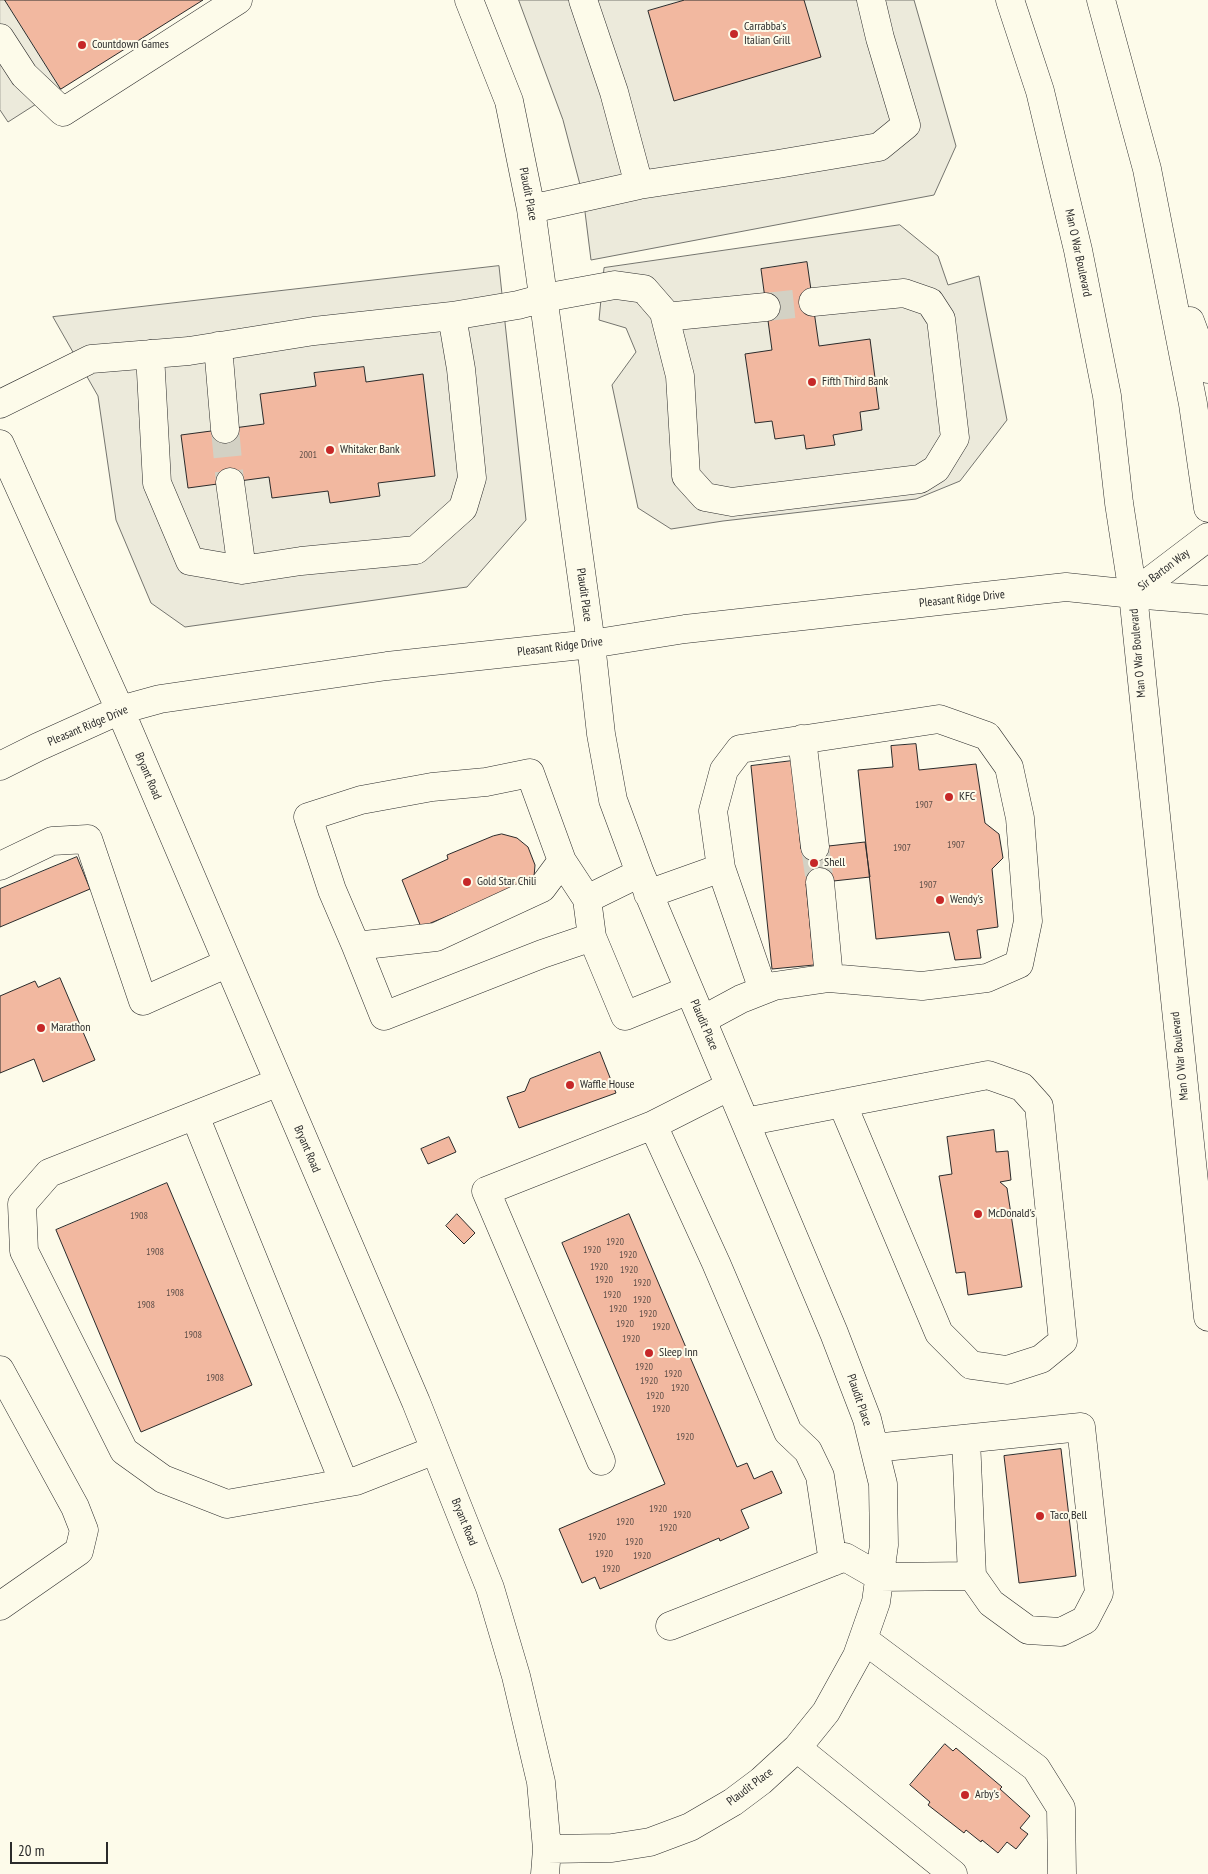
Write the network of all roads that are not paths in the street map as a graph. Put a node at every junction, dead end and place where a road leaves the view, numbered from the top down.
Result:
1 (238, 0) edge
2 (471, 0) edge
3 (583, 0) edge
4 (871, 0) edge
5 (1010, 0) edge
6 (1101, 0) edge
7 (0, 38) edge
8 (639, 185) junction
9 (531, 209) junction
10 (1162, 244) junction
11 (544, 298) junction
12 (813, 302) tunnel mouth
13 (766, 307) tunnel mouth
14 (452, 316) junction
15 (665, 317) junction
16 (218, 346) junction
17 (150, 354) junction
18 (1208, 369) edge
19 (0, 404) edge
20 (225, 429) tunnel mouth
21 (0, 444) edge
22 (230, 482) tunnel mouth
23 (1208, 508) edge
24 (1208, 537) edge
25 (242, 570) junction
26 (1133, 594) junction
27 (1208, 600) edge
28 (591, 644) junction
29 (120, 710) junction
30 (812, 738) junction
31 (0, 766) edge
32 (815, 847) tunnel mouth
33 (562, 861) junction
34 (0, 866) edge
35 (721, 868) junction
36 (820, 882) tunnel mouth
37 (644, 883) junction
38 (587, 899) junction
39 (592, 936) junction
40 (356, 946) junction
41 (228, 963) junction
42 (829, 978) junction
43 (689, 990) junction
44 (763, 990) junction
45 (702, 1020) junction
46 (279, 1082) junction
47 (730, 1086) junction
48 (842, 1103) junction
49 (195, 1116) junction
50 (745, 1122) junction
51 (653, 1125) junction
52 (1208, 1317) edge
53 (0, 1370) edge
54 (966, 1439) junction
55 (874, 1448) junction
56 (435, 1450) junction
57 (601, 1461) dead end
58 (344, 1483) junction
59 (833, 1562) junction
60 (972, 1576) junction
61 (880, 1577) junction
62 (0, 1606) edge
63 (670, 1626) dead end
64 (863, 1640) junction
65 (797, 1748) junction
66 (546, 1861) edge
67 (953, 1874) edge
68 (1062, 1874) edge

1 - 7 street
2 - 9 street, Plaudit Place
3 - 8 street
4 - 8 street
5 - 26 street, Man O War Boulevard
6 - 10 street
8 - 9 street
9 - 11 street, Plaudit Place
10 - 18 street
10 - 23 street
11 - 14 street
11 - 15 street
11 - 28 street, Plaudit Place
12 - 15 street
13 - 15 street
14 - 16 street
14 - 25 street
16 - 17 street
16 - 20 street
17 - 19 street
17 - 25 street
21 - 29 street, Bryant Road
22 - 25 street
24 - 26 street, Sir Barton Way
26 - 27 street, Sir Barton Way
26 - 28 street, Pleasant Ridge Drive
26 - 52 street, Man O War Boulevard
28 - 29 street, Pleasant Ridge Drive
28 - 37 street, Plaudit Place
29 - 31 street, Pleasant Ridge Drive
29 - 41 street, Bryant Road
30 - 32 street
30 - 35 street
30 - 42 street
33 - 38 street
33 - 40 street
33 - 40 street
34 - 41 street
35 - 37 street
35 - 44 street
36 - 42 street
37 - 38 street
37 - 43 street, Plaudit Place
38 - 39 street
39 - 40 street
39 - 43 street
41 - 46 street, Bryant Road
42 - 44 street
43 - 45 street, Plaudit Place
44 - 45 street
45 - 47 street, Plaudit Place
46 - 49 street
46 - 56 street, Bryant Road
47 - 50 street, Plaudit Place
47 - 51 street
48 - 48 street
48 - 50 street
49 - 58 street
49 - 58 street
50 - 55 street, Plaudit Place
51 - 57 street
51 - 59 street
53 - 62 street
54 - 55 street
54 - 60 street
54 - 60 street
55 - 61 street, Plaudit Place
56 - 58 street
56 - 66 street, Bryant Road
59 - 61 street
59 - 63 street
60 - 61 street
61 - 64 street, Plaudit Place
64 - 65 street, Plaudit Place
64 - 68 street
65 - 66 street, Plaudit Place
65 - 67 street

